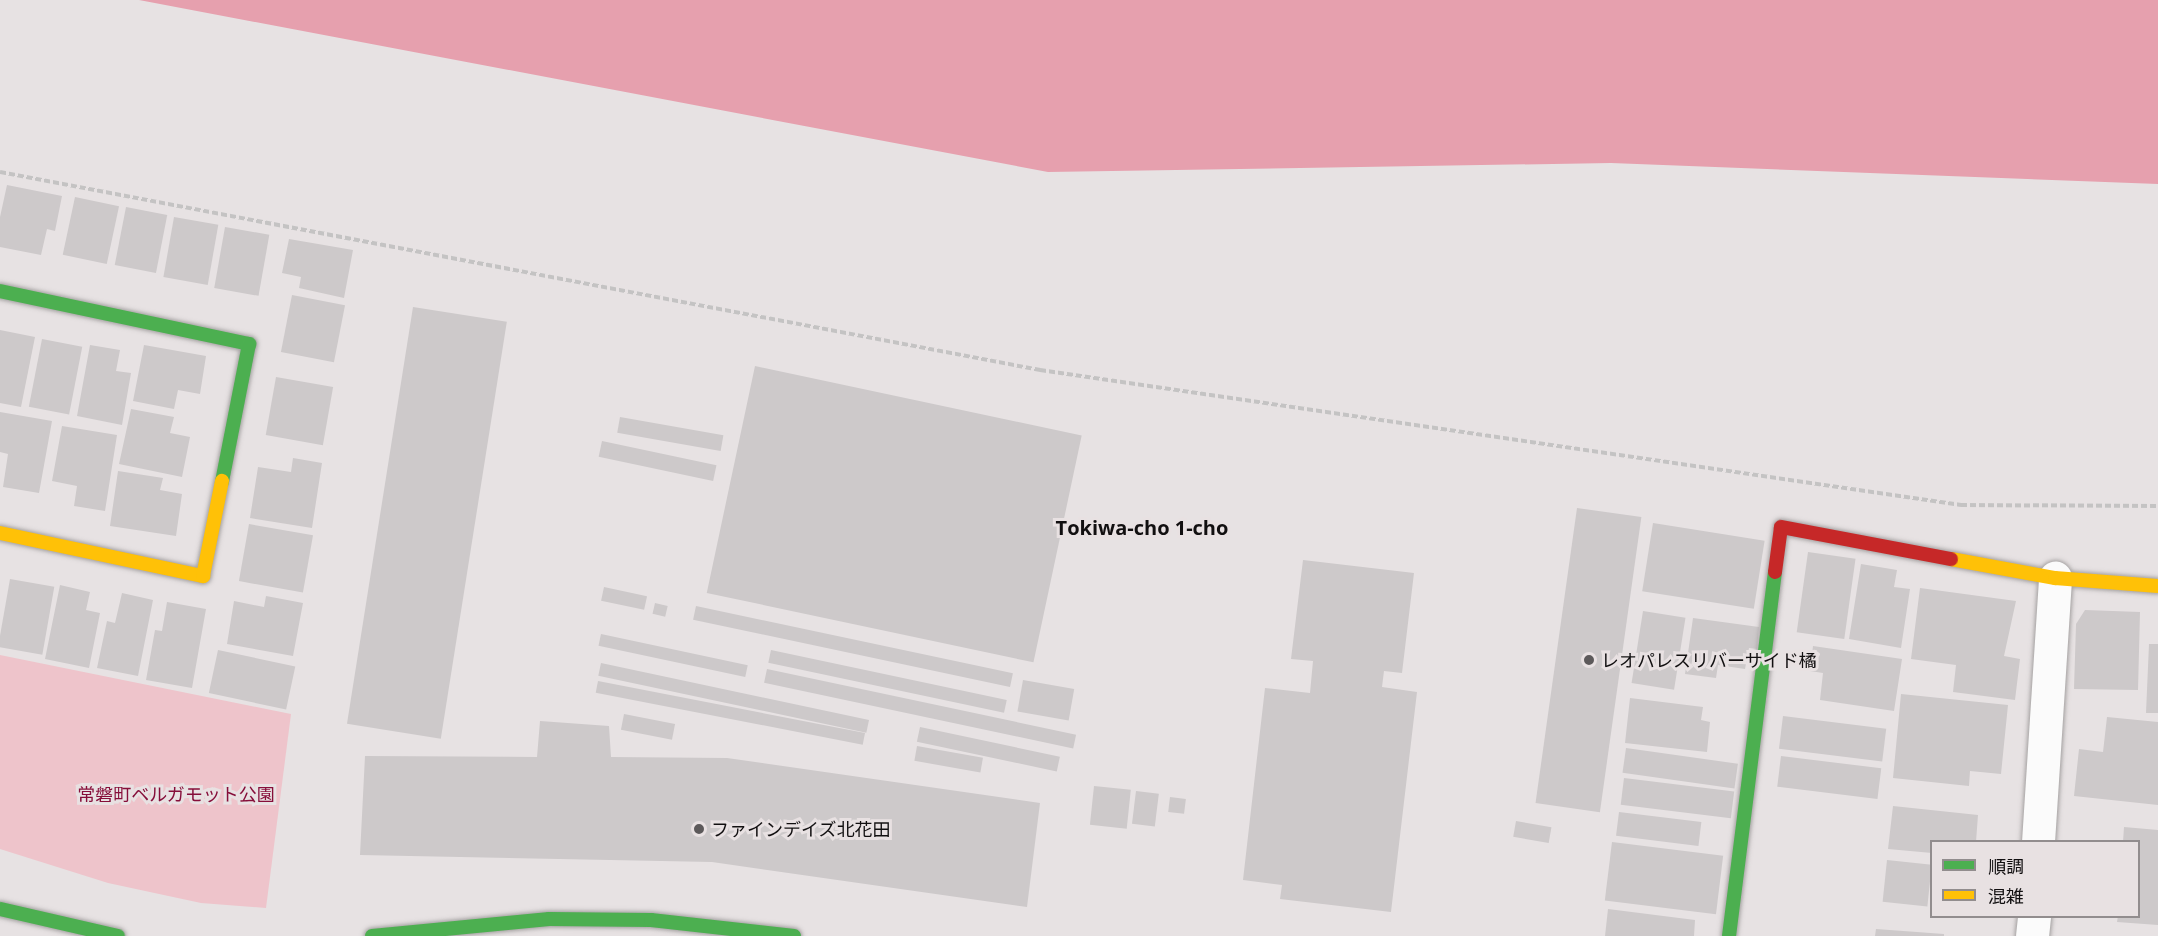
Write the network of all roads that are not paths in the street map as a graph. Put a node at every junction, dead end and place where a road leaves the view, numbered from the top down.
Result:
1 (0, 291) edge
2 (0, 533) edge
3 (2055, 578) junction
4 (2158, 586) edge
5 (2038, 840) edge
6 (0, 909) edge
7 (2034, 918) edge
8 (118, 936) edge
9 (372, 936) edge
10 (794, 936) edge
11 (1729, 936) edge
12 (2032, 936) edge

1 - 2 street
3 - 4 street
3 - 5 street
3 - 11 street
6 - 8 street
7 - 12 street
9 - 10 street

